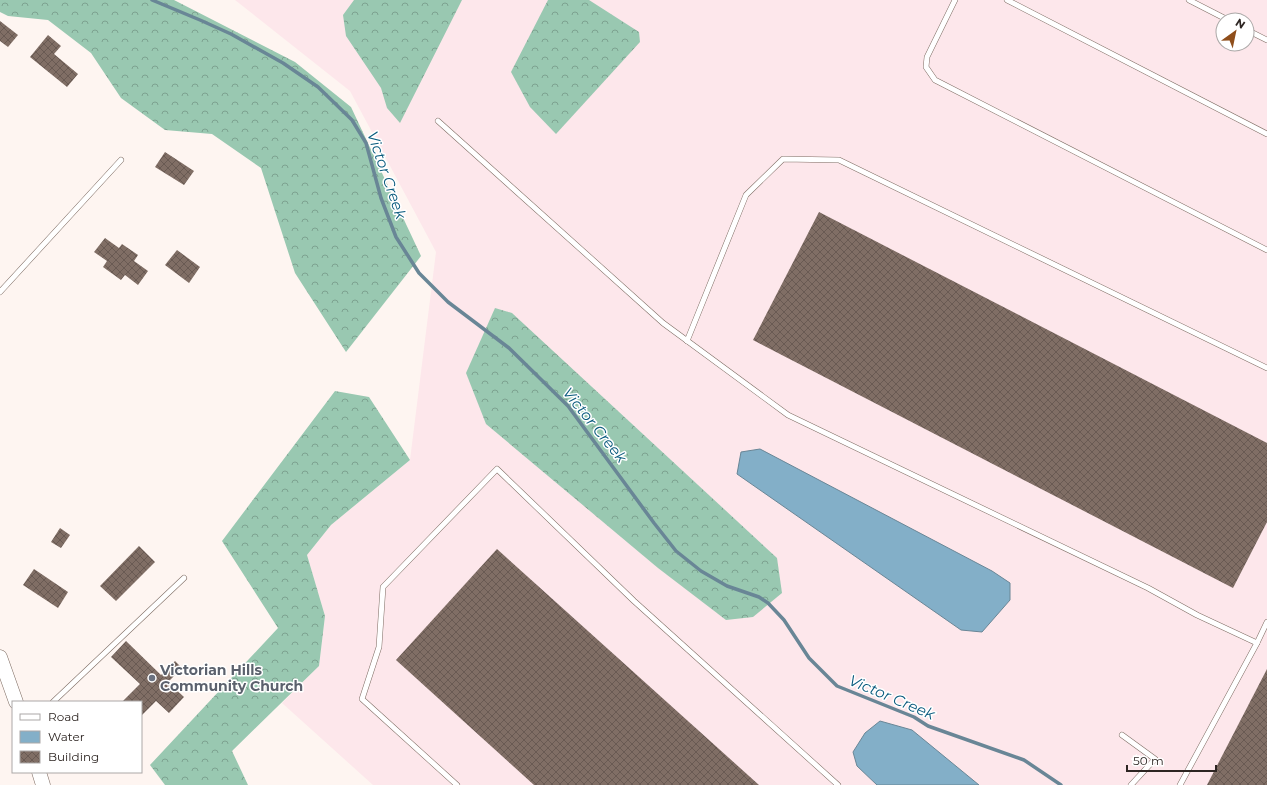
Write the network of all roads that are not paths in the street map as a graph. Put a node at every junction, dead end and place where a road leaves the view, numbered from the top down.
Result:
1 (955, 0) edge
2 (1007, 0) edge
3 (1189, 0) edge
4 (1215, 13) edge
5 (1255, 34) edge
6 (1267, 40) edge
7 (438, 121) dead end
8 (1267, 134) edge
9 (121, 160) dead end
10 (1267, 250) edge
11 (0, 292) edge
12 (687, 341) junction
13 (1267, 368) edge
14 (184, 578) dead end
15 (1267, 622) edge
16 (1257, 643) junction
17 (0, 657) edge
18 (16, 701) edge
19 (53, 701) edge
20 (1122, 735) dead end
21 (39, 773) edge
22 (43, 785) edge
23 (457, 785) edge
24 (838, 785) edge
25 (1131, 785) edge
26 (1180, 785) edge

1 - 10 lane
2 - 8 lane
3 - 4 lane
5 - 6 lane
7 - 12 lane
9 - 11 lane
12 - 13 lane
12 - 16 lane
14 - 19 lane
15 - 16 lane
16 - 26 lane
17 - 18 street
20 - 25 lane
21 - 22 street
23 - 24 lane

